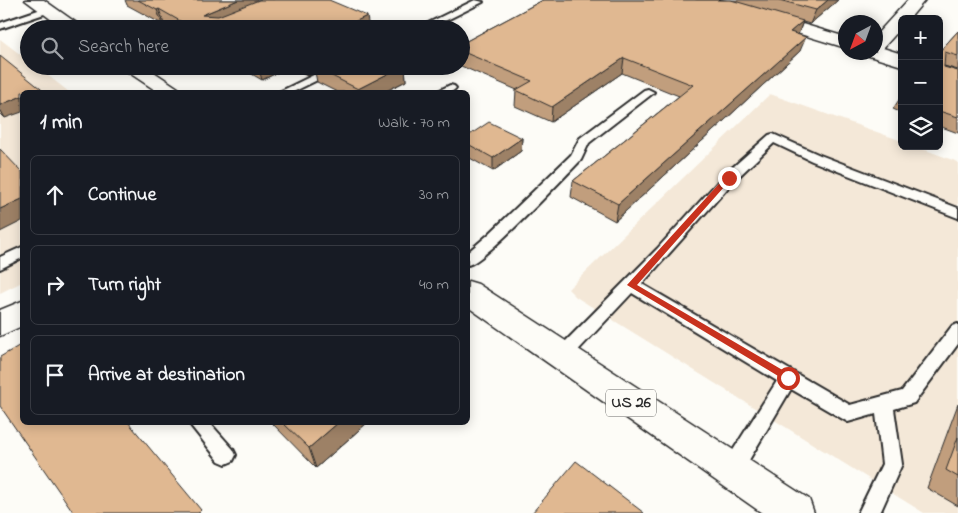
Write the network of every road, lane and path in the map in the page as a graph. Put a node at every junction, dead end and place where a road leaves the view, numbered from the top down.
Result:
1 (33, 0) edge
2 (706, 0) edge
3 (917, 0) edge
4 (478, 2) dead end
5 (48, 10) junction
6 (63, 20) edge
7 (440, 20) edge
8 (0, 26) edge
9 (883, 37) edge
10 (838, 41) edge
11 (883, 54) edge
12 (898, 59) edge
13 (146, 75) edge
14 (322, 75) edge
15 (168, 90) edge
16 (290, 90) edge
17 (648, 92) dead end
18 (958, 213) edge
19 (20, 253) edge
20 (470, 258) edge
21 (0, 264) edge
22 (631, 285) junction
23 (470, 297) edge
24 (20, 313) edge
25 (0, 324) edge
26 (958, 331) edge
27 (562, 356) junction
28 (788, 378) junction
29 (884, 404) junction
30 (199, 425) edge
31 (226, 455) dead end
32 (732, 470) junction
33 (795, 513) edge
34 (869, 513) edge

1 - 5 main road
2 - 10 main road
3 - 9 main road
4 - 7 lane
5 - 6 main road
5 - 8 lane
11 - 12 main road
13 - 15 main road
14 - 16 lane
17 - 20 lane
18 - 22 lane
19 - 21 lane
22 - 27 lane
22 - 28 lane
23 - 27 main road, US 26
24 - 25 main road
26 - 29 lane
27 - 32 main road, US 26
28 - 29 lane
28 - 32 lane
29 - 34 lane
30 - 31 lane
32 - 33 main road, US 26

